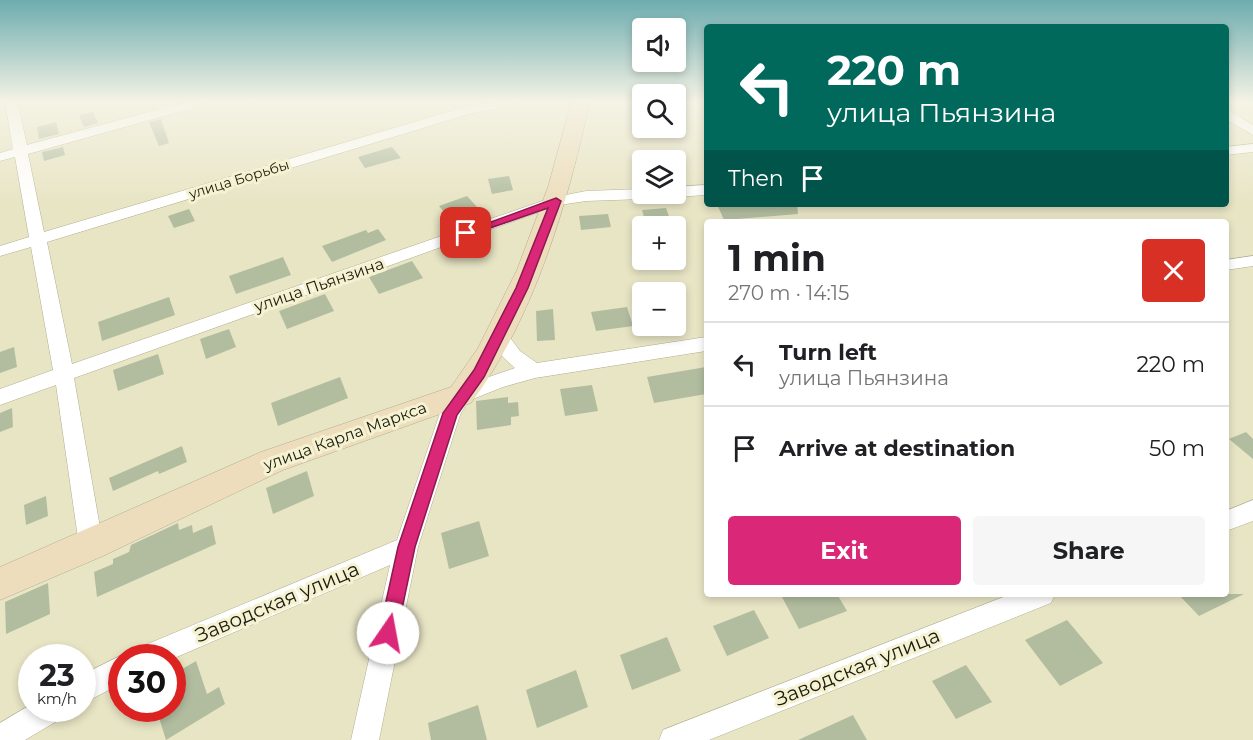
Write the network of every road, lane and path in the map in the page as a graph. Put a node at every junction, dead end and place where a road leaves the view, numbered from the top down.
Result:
1 (17, 136) edge
2 (76, 136) edge
3 (384, 136) edge
4 (572, 136) edge
5 (1253, 148) edge
6 (1229, 150) edge
7 (20, 151) junction
8 (0, 157) edge
9 (704, 190) edge
10 (686, 191) edge
11 (632, 194) edge
12 (556, 201) junction
13 (37, 240) junction
14 (0, 251) edge
15 (1253, 261) edge
16 (1229, 265) edge
17 (498, 336) junction
18 (704, 344) edge
19 (535, 370) junction
20 (64, 375) junction
21 (461, 395) junction
22 (0, 397) edge
23 (1253, 510) edge
24 (1229, 520) edge
25 (91, 545) junction
26 (406, 547) junction
27 (0, 584) edge
28 (1033, 597) edge
29 (178, 644) edge
30 (29, 722) edge
31 (0, 739) edge
32 (365, 740) edge
33 (673, 740) edge

1 - 7 street
2 - 7 street
3 - 13 street, улица Борьбы
4 - 12 street
5 - 6 street
7 - 8 street
7 - 13 street
9 - 10 street
11 - 12 street, улица Пьянзина
12 - 17 street
12 - 20 street, улица Пьянзина
13 - 14 street, улица Борьбы
13 - 20 street
15 - 16 street
17 - 19 street
17 - 21 street
18 - 19 street, улица Карла Маркса
19 - 21 street, улица Карла Маркса
20 - 22 street, улица Пьянзина
20 - 25 street
21 - 25 street, улица Карла Маркса
21 - 26 street
23 - 24 street
25 - 27 street, улица Карла Маркса
26 - 29 street, Заводская улица
26 - 32 street
28 - 33 street, Заводская улица
30 - 31 street

